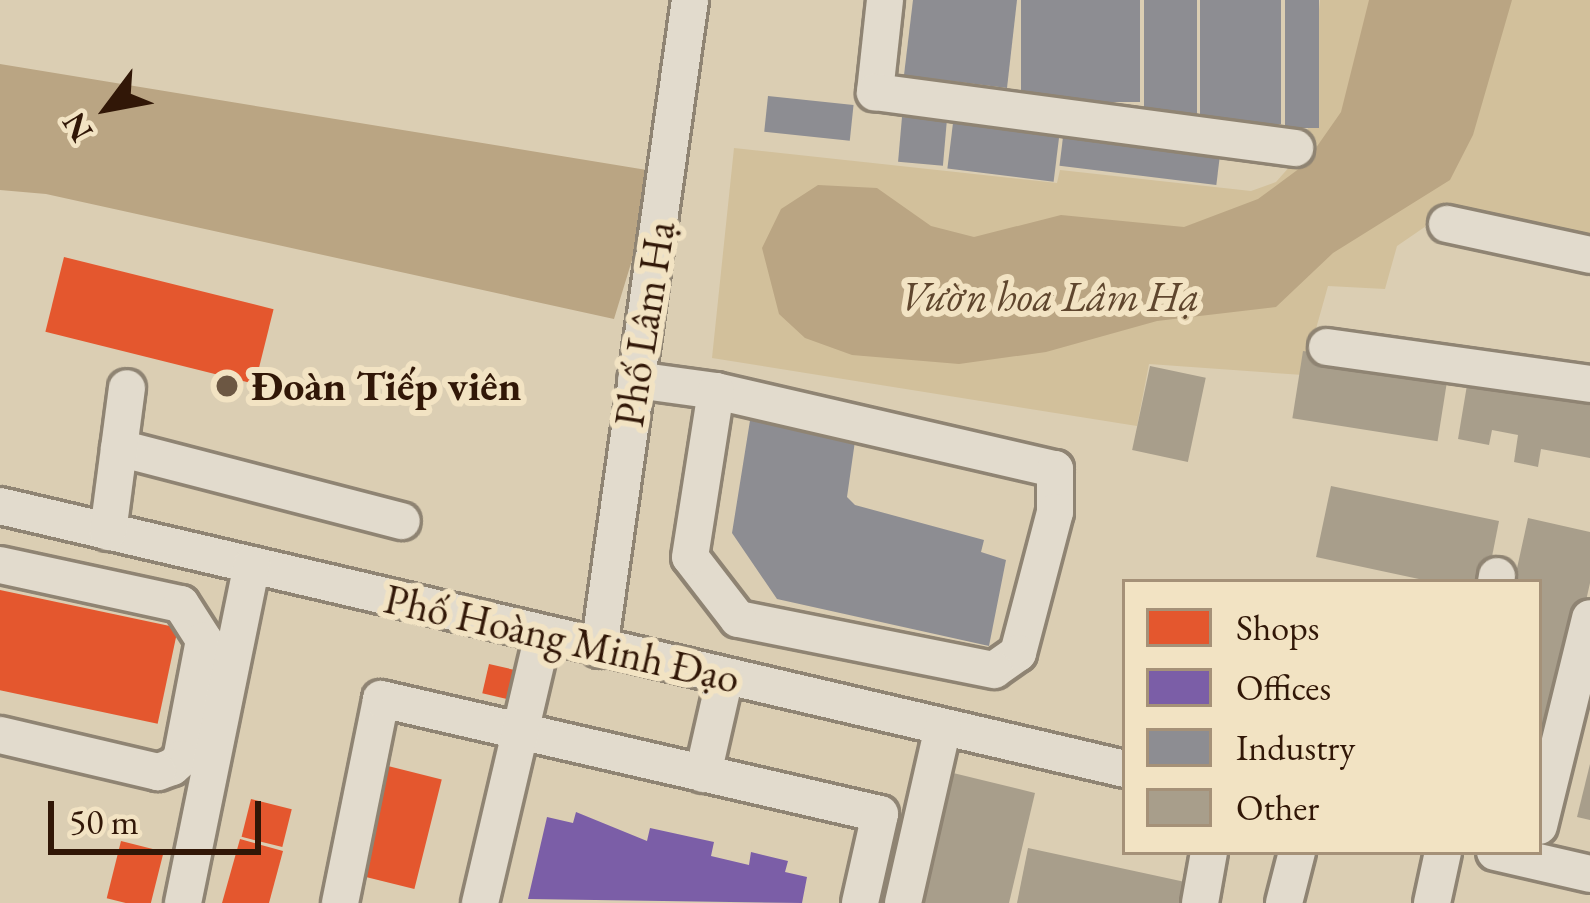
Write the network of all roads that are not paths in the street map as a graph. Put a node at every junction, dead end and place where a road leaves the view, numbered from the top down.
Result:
1 (689, 0) edge
2 (885, 0) edge
3 (1295, 148) dead end
4 (1448, 224) dead end
5 (1590, 255) edge
6 (1327, 347) dead end
7 (636, 380) junction
8 (1590, 384) edge
9 (127, 388) dead end
10 (716, 391) junction
11 (119, 448) junction
12 (0, 506) edge
13 (401, 521) dead end
14 (108, 532) junction
15 (0, 565) edge
16 (252, 565) junction
17 (1590, 618) edge
18 (543, 635) junction
19 (599, 649) junction
20 (725, 677) junction
21 (943, 727) junction
22 (520, 731) junction
23 (0, 735) edge
24 (1122, 768) edge
25 (703, 773) junction
26 (1542, 813) edge
27 (1542, 850) edge
28 (1208, 855) edge
29 (1297, 855) edge
30 (1442, 855) edge
31 (1590, 874) edge
32 (183, 903) edge
33 (340, 903) edge
34 (480, 903) edge
35 (860, 903) edge
36 (904, 903) edge
37 (1200, 903) edge
38 (1284, 903) edge
39 (1432, 903) edge

1 - 7 street, Phố Lâm Hạ
2 - 3 street
4 - 5 street
6 - 8 street
7 - 10 street
7 - 19 street, Phố Lâm Hạ
9 - 11 street
10 - 10 street
11 - 13 street
11 - 14 street
12 - 14 street, Phố Hoàng Minh Đạo
14 - 16 street, Phố Hoàng Minh Đạo
15 - 23 street
16 - 18 street, Phố Hoàng Minh Đạo
16 - 32 street
17 - 26 street
18 - 19 street, Phố Hoàng Minh Đạo
18 - 22 street
19 - 20 street, Phố Hoàng Minh Đạo
20 - 21 street, Phố Hoàng Minh Đạo
20 - 25 street
21 - 24 street, Phố Hoàng Minh Đạo
21 - 36 street
22 - 25 street
22 - 33 street
22 - 34 street
25 - 35 street
27 - 31 street
28 - 37 street
29 - 38 street
30 - 39 street

